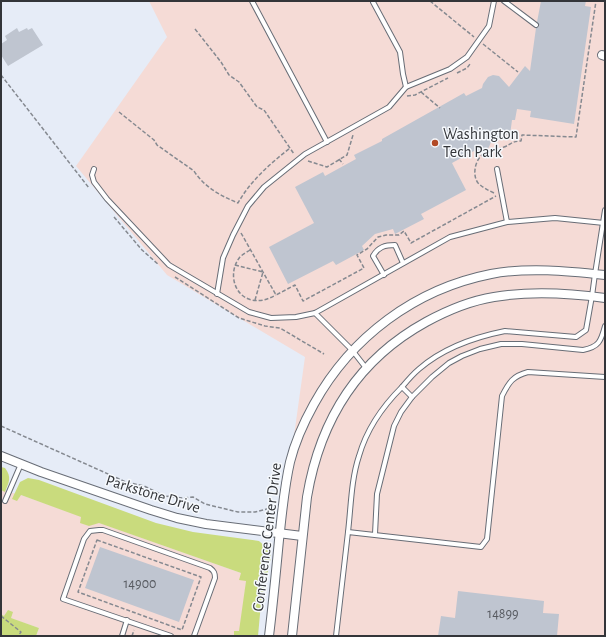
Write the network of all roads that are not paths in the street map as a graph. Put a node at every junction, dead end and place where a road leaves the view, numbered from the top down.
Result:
1 (252, 1) edge
2 (494, 1) edge
3 (504, 1) edge
4 (373, 2) dead end
5 (536, 25) dead end
6 (406, 87) junction
7 (327, 142) junction
8 (94, 169) dead end
9 (497, 169) dead end
10 (605, 210) edge
11 (507, 222) junction
12 (604, 223) edge
13 (403, 263) junction
14 (595, 274) junction
15 (384, 275) junction
16 (605, 275) edge
17 (217, 294) junction
18 (592, 296) junction
19 (605, 298) edge
20 (315, 313) junction
21 (605, 326) edge
22 (352, 350) junction
23 (366, 368) junction
24 (605, 377) edge
25 (402, 387) junction
26 (412, 397) junction
27 (1, 456) edge
28 (21, 464) junction
29 (6, 501) dead end
30 (348, 532) junction
31 (280, 533) junction
32 (375, 534) junction
33 (302, 536) junction
34 (127, 620) junction
35 (122, 636) edge
36 (171, 636) edge
37 (194, 636) edge
38 (269, 636) edge
39 (292, 636) edge
40 (336, 636) edge

1 - 7 lane
2 - 6 lane
3 - 5 lane
4 - 6 lane
6 - 7 lane
7 - 17 lane
8 - 17 lane
9 - 11 lane
10 - 12 lane
11 - 12 lane
11 - 13 lane
12 - 14 lane
13 - 15 lane
13 - 15 lane
14 - 16 street, Conference Center Drive
14 - 18 lane
14 - 22 street, Conference Center Drive
15 - 20 lane
17 - 20 lane
18 - 19 street
18 - 23 street
18 - 25 lane
20 - 22 lane
21 - 26 lane
22 - 23 lane
22 - 31 street, Conference Center Drive
23 - 33 street
24 - 32 lane
25 - 26 lane
25 - 30 lane
26 - 32 lane
27 - 28 street, Parkstone Drive
28 - 29 lane
28 - 31 street, Parkstone Drive
30 - 32 lane
30 - 40 lane
31 - 33 street, Parkstone Drive
31 - 38 street, Conference Center Drive
33 - 39 street
34 - 35 lane
34 - 36 lane
34 - 37 lane

